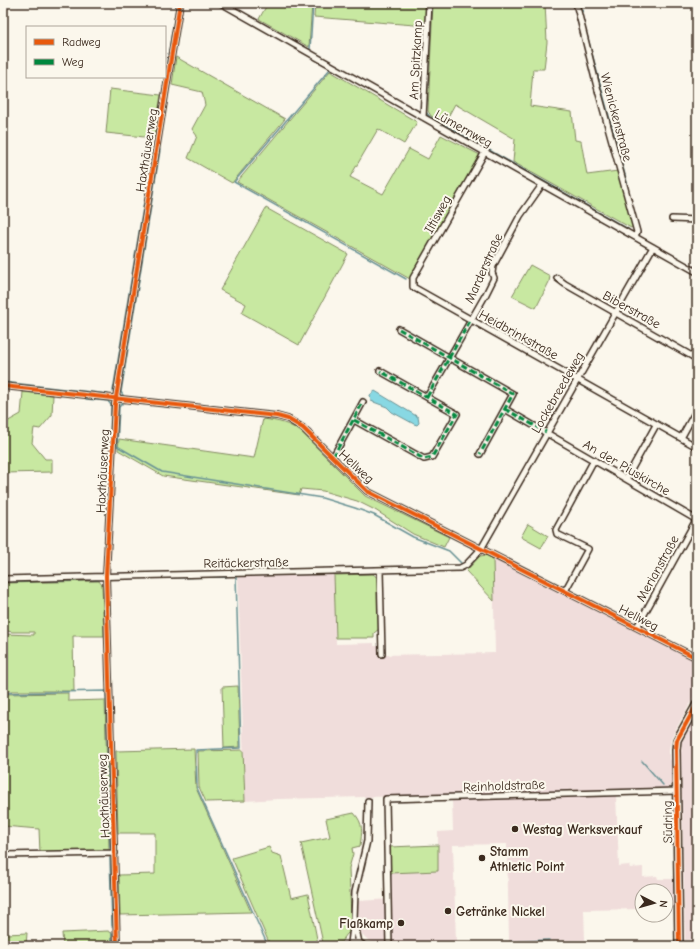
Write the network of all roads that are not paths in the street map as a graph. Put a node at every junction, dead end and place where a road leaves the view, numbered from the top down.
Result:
1 (180, 3) edge
2 (220, 3) edge
3 (430, 3) edge
4 (576, 3) edge
5 (422, 117) junction
6 (484, 152) junction
7 (542, 185) junction
8 (672, 220) dead end
9 (697, 220) edge
10 (634, 237) junction
11 (653, 247) junction
12 (697, 272) edge
13 (557, 278) dead end
14 (414, 287) joint
15 (616, 313) junction
16 (471, 320) junction
17 (399, 329) dead end
18 (449, 358) junction
19 (697, 359) edge
20 (380, 371) dead end
21 (577, 380) junction
22 (3, 386) edge
23 (427, 397) junction
24 (116, 399) junction
25 (363, 402) dead end
26 (505, 409) junction
27 (697, 409) edge
28 (354, 420) junction
29 (656, 425) junction
30 (546, 432) junction
31 (680, 438) junction
32 (697, 447) edge
33 (480, 454) dead end
34 (333, 458) junction
35 (594, 460) junction
36 (626, 480) junction
37 (696, 520) edge
38 (481, 549) junction
39 (380, 570) junction
40 (106, 576) junction
41 (3, 579) edge
42 (564, 591) junction
43 (637, 628) junction
44 (382, 654) dead end
45 (697, 658) edge
46 (697, 704) edge
47 (677, 790) junction
48 (368, 801) dead end
49 (115, 853) junction
50 (3, 855) edge
51 (354, 919) junction
52 (359, 943) junction
53 (349, 944) edge
54 (117, 946) edge
55 (364, 946) edge
56 (389, 946) edge
57 (679, 946) edge

1 - 24 street, Haxthäuserweg
2 - 5 street, Lümernweg
3 - 5 street, Am Spitzkamp
4 - 10 street, Wienickenstraße
5 - 6 street, Lümernweg
6 - 7 street, Lümernweg
6 - 14 street, Iltisweg
7 - 10 street, Lümernweg
7 - 16 street, Marderstraße
8 - 9 street
10 - 11 street, Lümernweg
11 - 12 street, Lümernweg
11 - 15 street, Lockebreedeweg
13 - 15 street, Biberstraße
14 - 16 street, Heidbrinkstraße
15 - 19 street, Biberstraße
15 - 21 street, Lockebreedeweg
16 - 18 street, Marderstraße
16 - 21 street, Heidbrinkstraße
17 - 18 street
18 - 23 street, Marderstraße
18 - 26 street
20 - 23 street
21 - 29 street, Heidbrinkstraße
21 - 30 street, Lockebreedeweg
22 - 24 street, Hellweg
23 - 28 street
24 - 34 street, Hellweg
24 - 40 street, Haxthäuserweg
25 - 28 street
26 - 30 street, An der Piuskirche
26 - 33 street
27 - 31 street
28 - 34 street
29 - 31 street, Heidbrinkstraße
29 - 36 street
30 - 35 street, An der Piuskirche
30 - 38 street, Lockebreedeweg
31 - 32 street, Heidbrinkstraße
34 - 38 street, Hellweg
35 - 36 street, An der Piuskirche
35 - 42 street
36 - 37 street, An der Piuskirche
37 - 43 street, Merianstraße
38 - 39 street, Reitäckerstraße
38 - 42 street, Hellweg
39 - 40 street, Reitäckerstraße
39 - 44 street
40 - 41 street, Reitäckerstraße
40 - 49 street, Haxthäuserweg
42 - 43 street, Hellweg
43 - 45 street, Hellweg
46 - 47 main road, Südring
47 - 56 street, Reinholdstraße
47 - 57 main road, Südring
48 - 51 street
49 - 50 street
49 - 54 street, Haxthäuserweg
51 - 52 street
51 - 53 street
52 - 53 street
52 - 55 street

